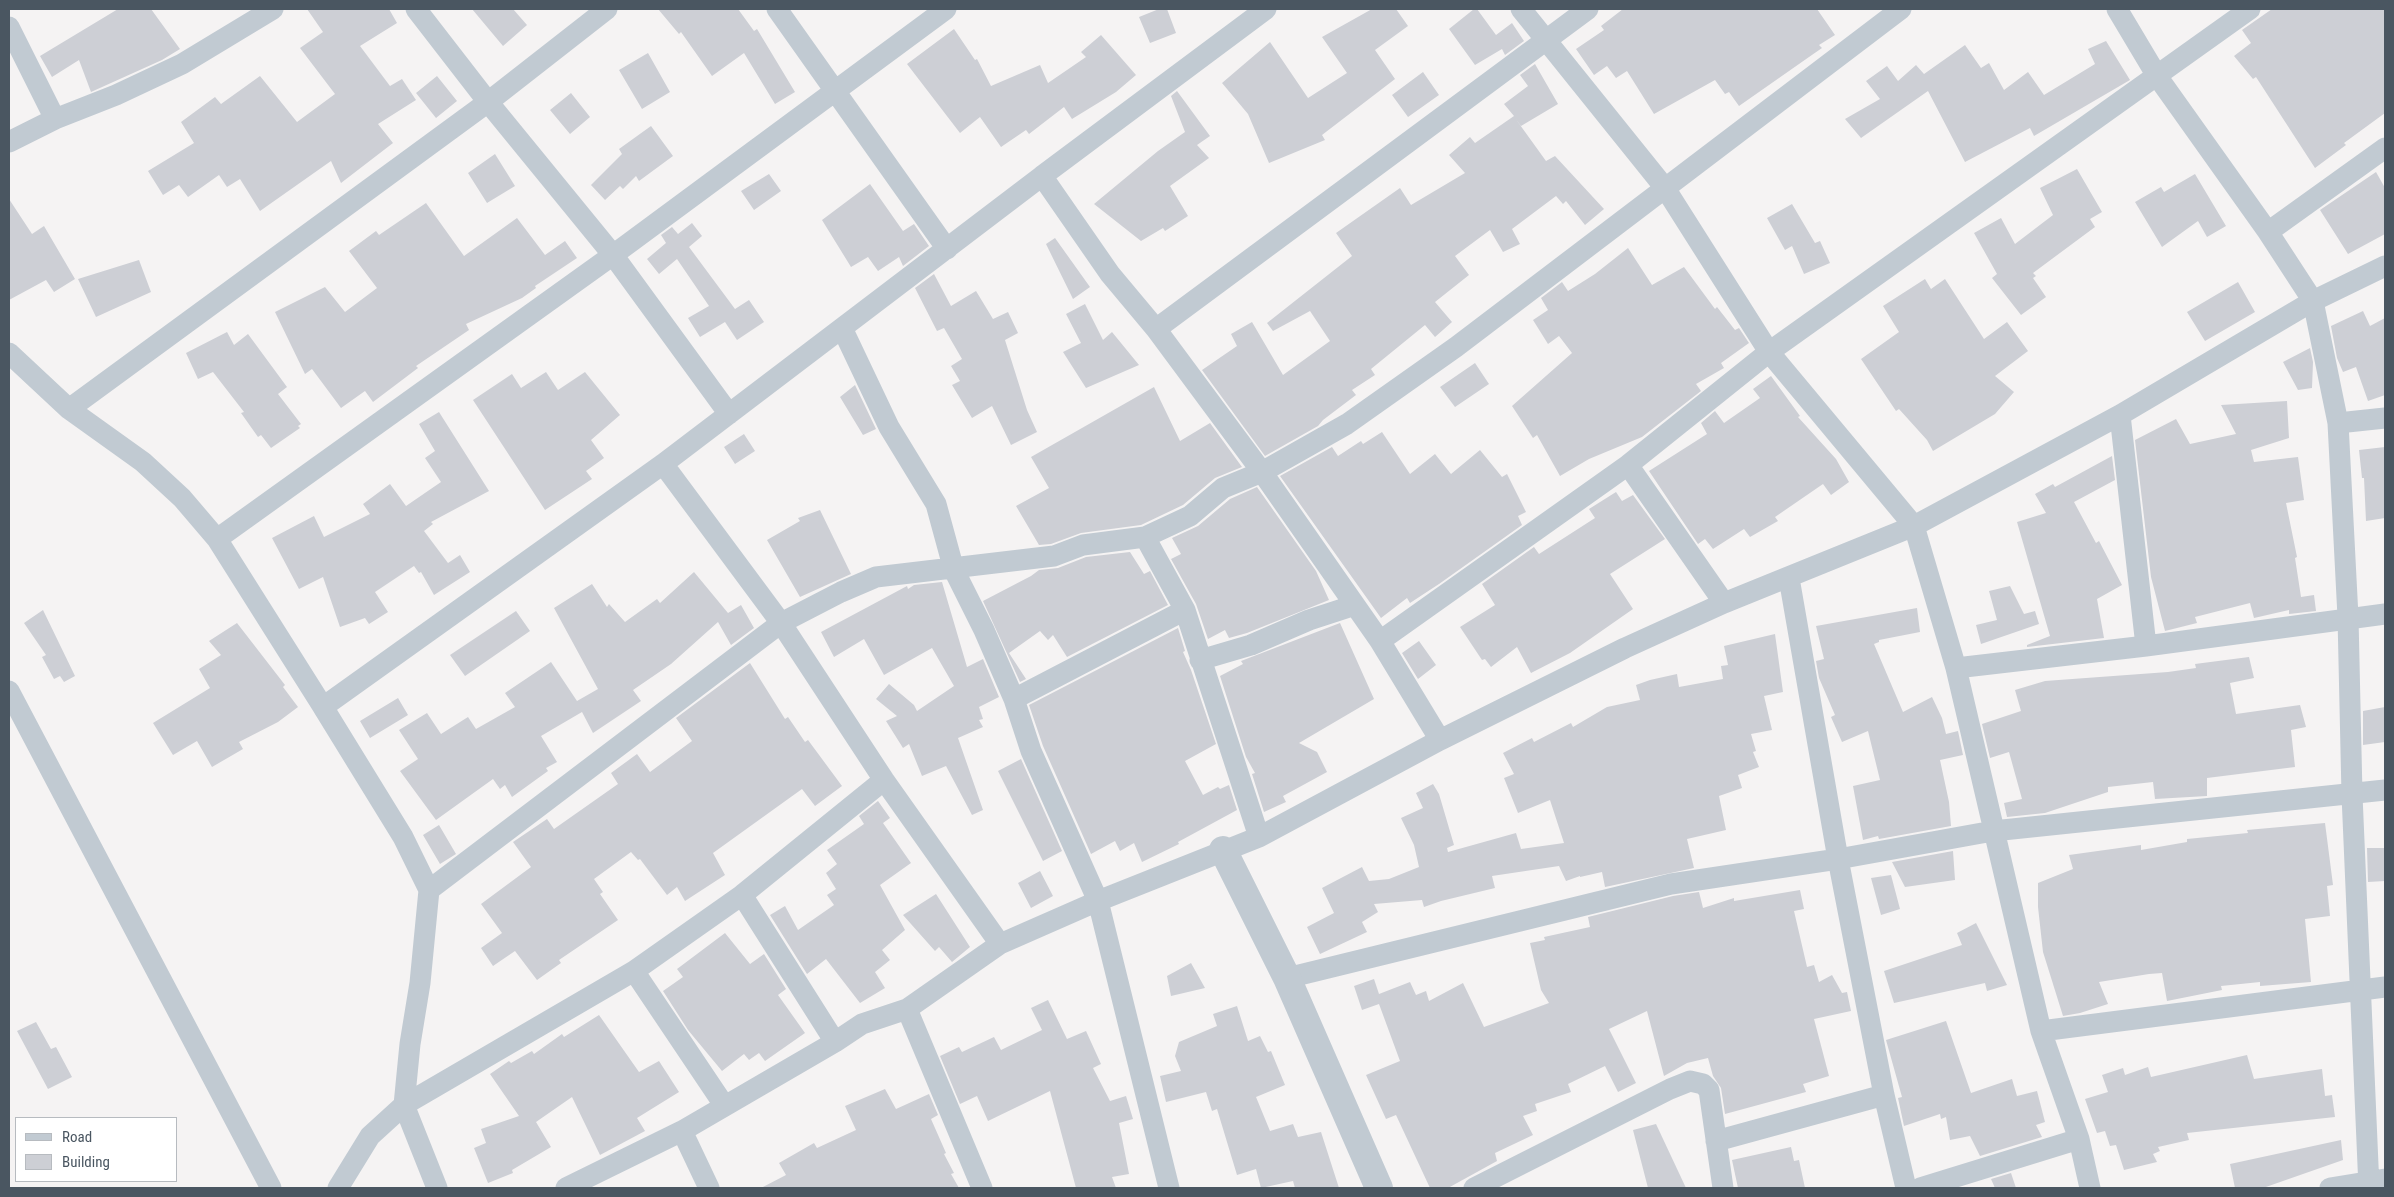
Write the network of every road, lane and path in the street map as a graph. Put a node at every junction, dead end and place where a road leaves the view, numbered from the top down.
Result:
1 (273, 9) edge
2 (416, 9) edge
3 (607, 9) edge
4 (777, 9) edge
5 (946, 9) edge
6 (1266, 9) edge
7 (1521, 9) edge
8 (1588, 9) edge
9 (1900, 9) edge
10 (2116, 9) edge
11 (2250, 9) edge
12 (9, 27) edge
13 (1546, 42) junction
14 (2157, 76) junction
15 (837, 91) junction
16 (488, 102) junction
17 (55, 119) junction
18 (9, 142) edge
19 (2385, 148) edge
20 (1042, 176) junction
21 (1664, 188) junction
22 (2268, 232) junction
23 (947, 249) junction
24 (613, 255) junction
25 (2385, 266) edge
26 (2313, 301) junction
27 (842, 328) junction
28 (1156, 329) junction
29 (1770, 352) junction
30 (9, 353) edge
31 (69, 409) junction
32 (729, 414) junction
33 (2120, 415) junction
34 (2385, 418) edge
35 (2338, 423) junction
36 (663, 464) junction
37 (1628, 465) junction
38 (1262, 472) junction
39 (1914, 526) junction
40 (1146, 537) junction
41 (217, 539) junction
42 (954, 570) junction
43 (1789, 578) junction
44 (1724, 602) junction
45 (1355, 605) junction
46 (1185, 610) junction
47 (2385, 614) edge
48 (2348, 617) junction
49 (781, 622) junction
50 (1380, 641) junction
51 (2146, 646) junction
52 (1200, 660) junction
53 (1956, 668) junction
54 (9, 691) edge
55 (1014, 699) junction
56 (323, 707) junction
57 (1440, 740) junction
58 (884, 780) junction
59 (2385, 790) edge
60 (2352, 795) junction
61 (1993, 831) junction
62 (1258, 837) junction
63 (1223, 850) junction
64 (1838, 859) junction
65 (429, 890) junction
66 (742, 895) junction
67 (1098, 901) junction
68 (1000, 944) junction
69 (634, 971) junction
70 (1287, 978) junction
71 (2385, 987) edge
72 (2362, 990) junction
73 (907, 1009) junction
74 (2041, 1031) junction
75 (835, 1042) junction
76 (1884, 1095) junction
77 (404, 1105) junction
78 (724, 1105) junction
79 (682, 1131) junction
80 (2079, 1139) junction
81 (1716, 1141) junction
82 (2375, 1183) edge
83 (270, 1188) edge
84 (338, 1188) edge
85 (437, 1188) edge
86 (566, 1188) edge
87 (709, 1188) edge
88 (982, 1188) edge
89 (1170, 1188) edge
90 (1379, 1188) edge
91 (1474, 1188) edge
92 (1723, 1188) edge
93 (1906, 1188) edge
94 (1920, 1188) edge
95 (2090, 1188) edge
96 (2330, 1188) edge

1 - 17 street
2 - 16 street
3 - 16 street
4 - 15 street
5 - 15 street
6 - 20 street
7 - 13 street
8 - 13 street
9 - 21 street
10 - 14 street
11 - 14 street
12 - 17 street
13 - 21 street
13 - 28 street
14 - 22 street
14 - 29 street
15 - 23 street
15 - 24 street
16 - 24 street
16 - 31 street
17 - 18 street
19 - 22 street
20 - 23 street
20 - 28 street
21 - 29 street
21 - 38 street
22 - 26 street
23 - 27 street
24 - 32 street
24 - 41 street
25 - 26 street
26 - 33 street
26 - 35 street
27 - 32 street
27 - 42 street
28 - 38 street
29 - 37 street
29 - 39 street
30 - 31 street
31 - 41 street
32 - 36 street
33 - 39 street
33 - 51 street
34 - 35 street
35 - 48 street
36 - 49 street
36 - 56 street
37 - 44 street
37 - 50 street
38 - 40 street
38 - 45 street
39 - 43 street
39 - 53 street
40 - 42 street
40 - 46 street
41 - 56 street
42 - 49 street
42 - 55 street
43 - 44 street
43 - 64 street
44 - 57 street
45 - 50 street
45 - 52 street
46 - 52 street
46 - 55 street
47 - 48 street
48 - 51 street
48 - 60 street
49 - 58 street
49 - 65 street
50 - 57 street
51 - 53 street
52 - 62 street
53 - 61 street
54 - 83 street
55 - 67 street
56 - 65 street
57 - 62 street
58 - 66 street
58 - 68 street
59 - 60 street
60 - 61 street
60 - 72 street
61 - 64 street
61 - 74 street
62 - 63 street
63 - 67 street
63 - 70 street
64 - 70 street
64 - 76 street
65 - 77 street
66 - 69 street
66 - 75 street
67 - 68 street
67 - 89 street
68 - 73 street
69 - 77 street
69 - 78 street
70 - 90 street
71 - 72 street
72 - 74 street
72 - 82 street
73 - 75 street
73 - 88 street
74 - 80 street
75 - 78 street
76 - 81 street
76 - 93 street
77 - 84 street
77 - 85 street
78 - 79 street
79 - 86 street
79 - 87 street
80 - 94 street
80 - 95 street
81 - 91 street
81 - 92 street
82 - 96 street

